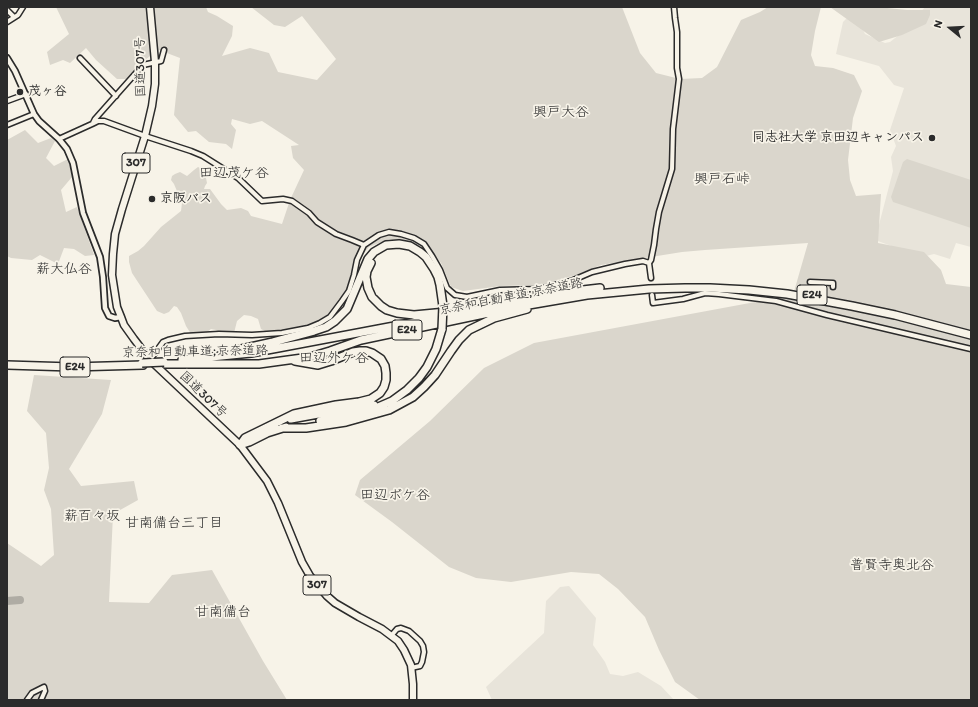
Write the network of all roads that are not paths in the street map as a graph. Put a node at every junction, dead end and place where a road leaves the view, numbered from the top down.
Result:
1 (23, 7) edge
2 (150, 7) edge
3 (674, 7) edge
4 (7, 10) edge
5 (14, 17) junction
6 (7, 22) edge
7 (164, 50) dead end
8 (7, 58) edge
9 (80, 58) dead end
10 (155, 63) junction
11 (26, 94) junction
12 (116, 96) junction
13 (7, 101) edge
14 (34, 114) junction
15 (92, 124) junction
16 (7, 125) edge
17 (145, 136) junction
18 (59, 139) junction
19 (364, 245) junction
20 (649, 263) junction
21 (650, 278) tunnel mouth
22 (810, 282) dead end
23 (832, 287) dead end
24 (566, 293) junction
25 (652, 295) dead end
26 (574, 296) junction
27 (441, 306) junction
28 (121, 317) junction
29 (971, 333) edge
30 (971, 349) edge
31 (150, 360) junction
32 (177, 360) junction
33 (288, 360) junction
34 (165, 363) junction
35 (7, 364) edge
36 (279, 426) junction
37 (240, 445) junction
38 (391, 636) junction
39 (411, 668) junction
40 (27, 700) edge
41 (41, 700) edge
42 (413, 700) edge

1 - 5 street
2 - 10 highway, 国道307号 / 307
3 - 20 street
4 - 5 street
5 - 6 street
7 - 10 street
8 - 11 street
9 - 12 street
10 - 12 street
10 - 17 highway, 国道307号 / 307
11 - 13 street
11 - 14 street
12 - 15 street
14 - 16 street
14 - 18 street
15 - 17 street
15 - 18 street
17 - 19 street
17 - 28 highway, 国道307号 / 307
18 - 28 street
19 - 20 street
19 - 31 street
20 - 21 street
22 - 23 street
24 - 27 highway
24 - 29 highway, 京奈和自動車道;京奈道路 / E24
24 - 32 highway, 京奈和自動車道;京奈道路 / E24
25 - 30 street
26 - 29 highway, 京奈和自動車道;京奈道路 / E24
26 - 33 highway, 京奈和自動車道;京奈道路 / E24
26 - 36 highway
27 - 32 highway
27 - 36 highway
28 - 31 highway, 国道307号 / 307
31 - 37 highway, 国道307号 / 307
32 - 34 highway, 京奈和自動車道;京奈道路 / E24
33 - 34 highway, 京奈和自動車道;京奈道路 / E24
33 - 36 highway
34 - 35 highway, 京奈和自動車道;京奈道路 / E24, bridge
36 - 37 highway
37 - 38 highway, 国道307号 / 307
38 - 39 highway, 国道307号 / 307
38 - 39 street
39 - 42 highway, 国道307号 / 307
40 - 41 street

